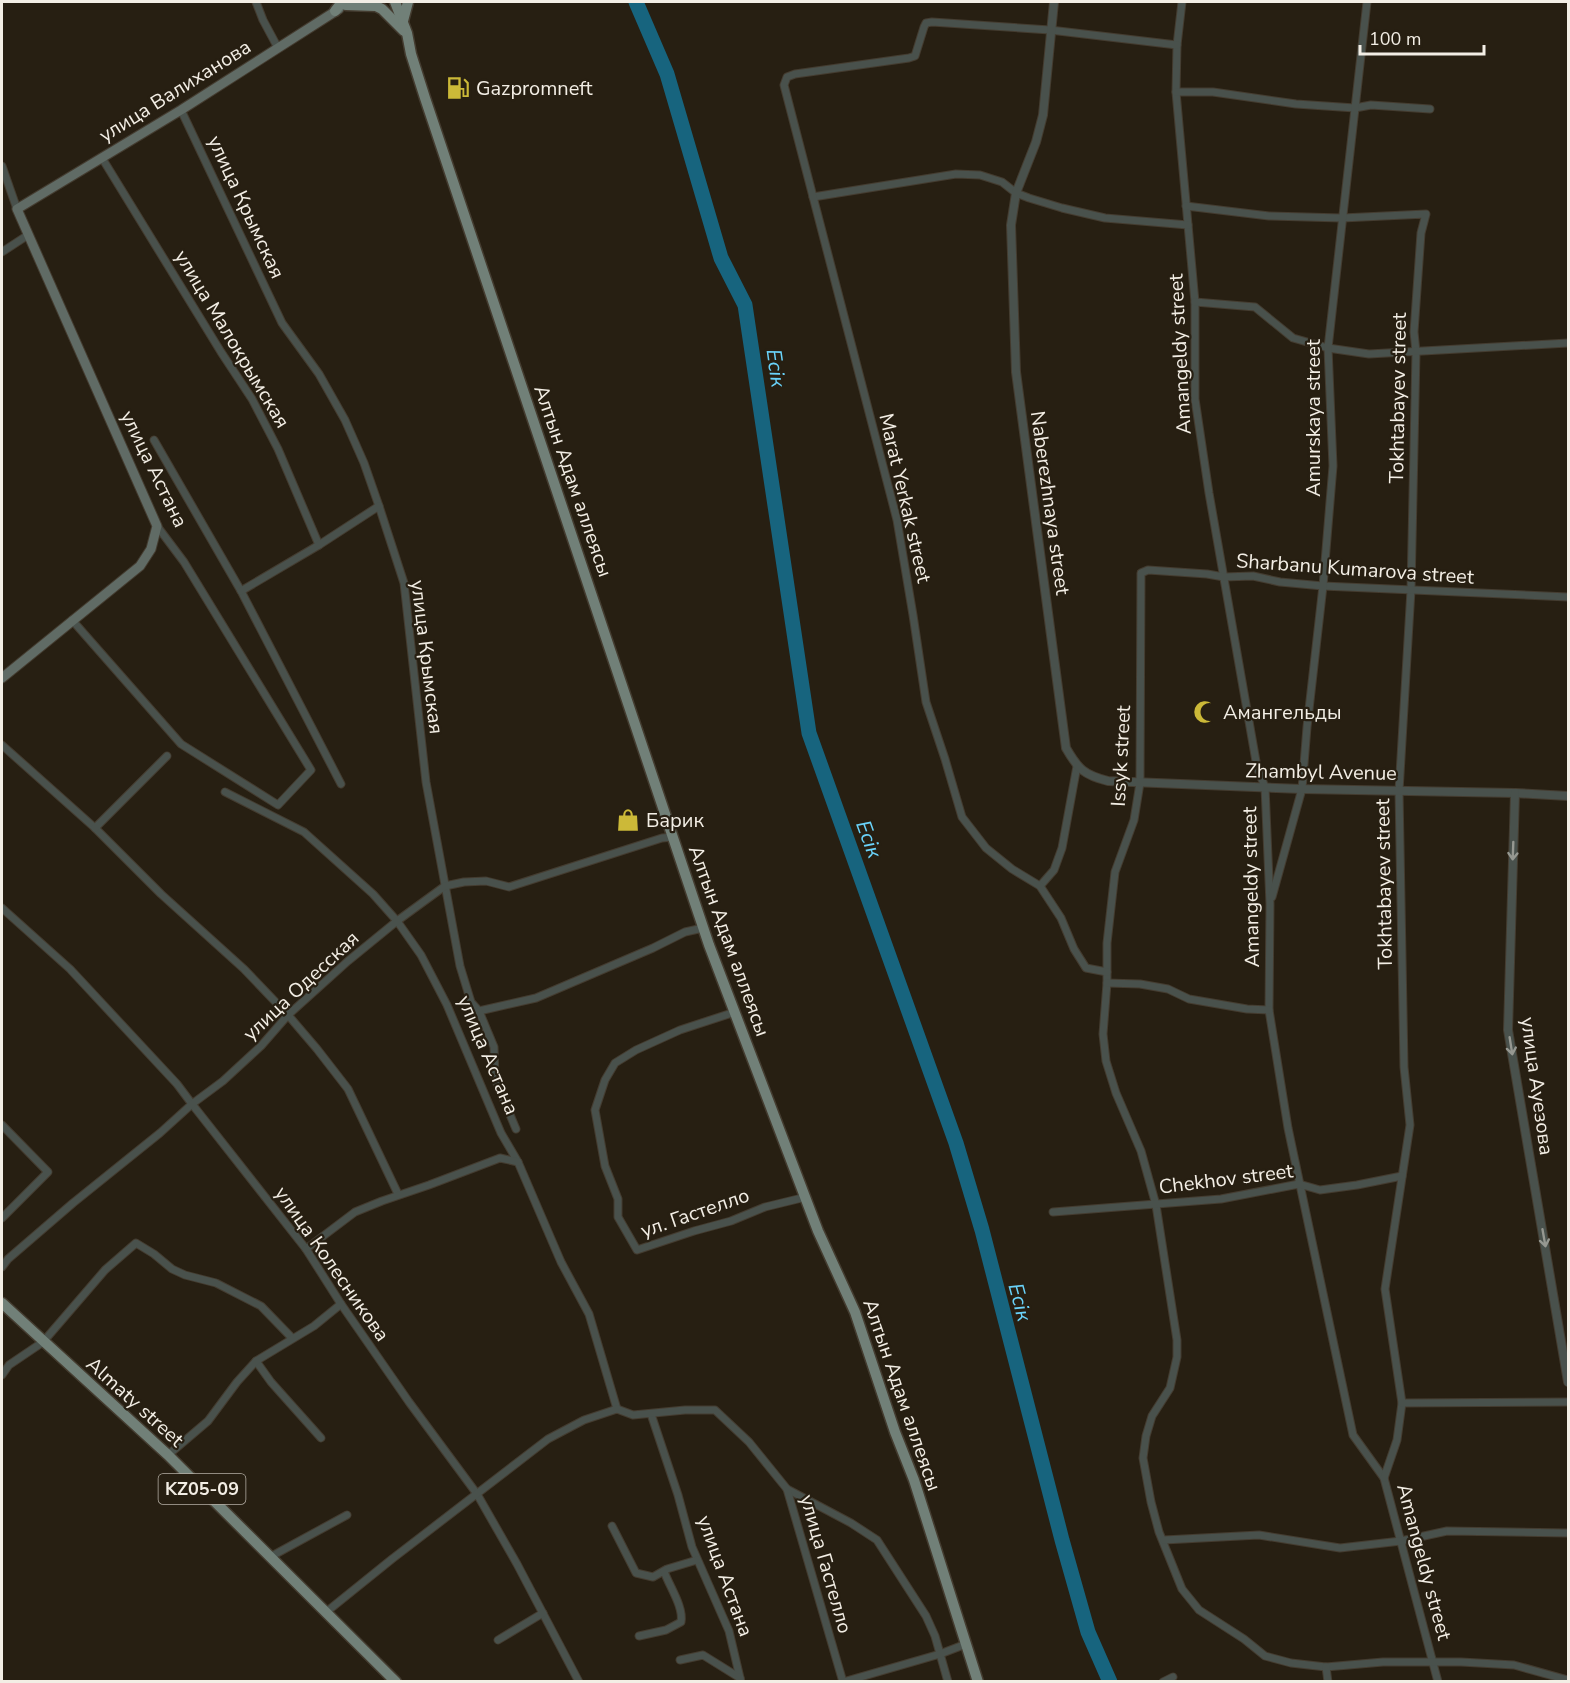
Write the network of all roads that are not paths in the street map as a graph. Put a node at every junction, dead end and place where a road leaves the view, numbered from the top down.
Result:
1 (256, 2) edge
2 (394, 2) edge
3 (408, 2) edge
4 (1053, 2) edge
5 (1182, 2) edge
6 (1367, 2) edge
7 (344, 5) edge
8 (403, 21) junction
9 (1050, 30) junction
10 (407, 33) junction
11 (1177, 45) junction
12 (278, 48) junction
13 (1176, 92) junction
14 (1355, 108) junction
15 (1430, 109) dead end
16 (181, 110) junction
17 (102, 158) junction
18 (2, 166) edge
19 (1016, 193) junction
20 (813, 197) junction
21 (1186, 206) junction
22 (17, 209) junction
23 (1342, 218) junction
24 (1188, 225) junction
25 (28, 235) junction
26 (2, 252) edge
27 (1194, 302) junction
28 (1569, 343) edge
29 (1328, 348) junction
30 (1416, 352) junction
31 (154, 440) dead end
32 (379, 506) junction
33 (157, 526) junction
34 (319, 545) junction
35 (1141, 573) joint
36 (1224, 577) junction
37 (1323, 586) junction
38 (1411, 590) junction
39 (241, 591) junction
40 (1569, 597) edge
41 (72, 620) junction
42 (2, 678) edge
43 (2, 745) edge
44 (167, 756) dead end
45 (1077, 766) junction
46 (1140, 783) junction
47 (341, 784) dead end
48 (1265, 787) junction
49 (1302, 789) junction
50 (1399, 791) junction
51 (225, 792) dead end
52 (1515, 793) junction
53 (1569, 796) edge
54 (94, 828) junction
55 (673, 837) junction
56 (445, 886) junction
57 (1040, 886) junction
58 (1270, 904) junction
59 (2, 910) edge
60 (397, 921) junction
61 (704, 927) junction
62 (1107, 972) junction
63 (1107, 983) junction
64 (1269, 1010) junction
65 (479, 1011) junction
66 (735, 1012) junction
67 (288, 1015) junction
68 (192, 1104) junction
69 (2, 1125) edge
70 (516, 1129) dead end
71 (518, 1162) junction
72 (1402, 1176) junction
73 (1299, 1184) junction
74 (398, 1194) junction
75 (806, 1197) junction
76 (1156, 1205) junction
77 (1053, 1212) dead end
78 (2, 1218) edge
79 (306, 1250) junction
80 (2, 1266) edge
81 (2, 1303) edge
82 (341, 1304) junction
83 (292, 1338) junction
84 (43, 1342) junction
85 (256, 1361) junction
86 (2, 1375) edge
87 (1569, 1382) edge
88 (1402, 1402) junction
89 (1569, 1402) edge
90 (617, 1409) junction
91 (651, 1414) junction
92 (321, 1438) dead end
93 (168, 1455) junction
94 (1384, 1478) junction
95 (787, 1489) junction
96 (477, 1494) junction
97 (347, 1515) dead end
98 (612, 1526) dead end
99 (1569, 1533) edge
100 (1164, 1540) junction
101 (1401, 1541) junction
102 (270, 1557) junction
103 (697, 1560) junction
104 (664, 1571) junction
105 (325, 1613) junction
106 (543, 1613) junction
107 (639, 1636) dead end
108 (498, 1640) dead end
109 (966, 1644) junction
110 (940, 1654) junction
111 (680, 1660) dead end
112 (1433, 1662) junction
113 (1326, 1667) junction
114 (1173, 1677) dead end
115 (741, 1680) edge
116 (1569, 1680) edge
117 (843, 1681) edge
118 (396, 1682) edge
119 (579, 1682) edge
120 (948, 1682) edge
121 (978, 1682) edge
122 (1163, 1682) edge
123 (1328, 1682) edge
124 (1438, 1682) edge

1 - 12 street
2 - 8 main road, Алтын Адам аллеясы
3 - 8 main road
4 - 9 street, Naberezhnaya street
5 - 11 street, Amangeldy street
6 - 14 street, Amurskaya street
7 - 10 main road
7 - 12 main road, улица Валиханова
8 - 10 main road, Алтын Адам аллеясы
9 - 11 street
9 - 19 street, Naberezhnaya street
9 - 20 street, Marat Yerkak street
10 - 55 main road, Алтын Адам аллеясы
11 - 13 street, Amangeldy street
12 - 16 main road, улица Валиханова
13 - 14 street
13 - 21 street, Amangeldy street
14 - 15 street
14 - 23 street, Amurskaya street
16 - 17 main road, улица Валиханова
16 - 32 street, улица Крымская
17 - 22 main road, улица Валиханова
17 - 34 street, улица Малокрымская
18 - 22 street, улица Астана
19 - 20 street
19 - 24 street
19 - 45 street, Naberezhnaya street
20 - 57 street, Marat Yerkak street
21 - 23 street
21 - 24 street, Amangeldy street
22 - 25 main road, улица Астана
23 - 29 street, Amurskaya street
23 - 30 street, Tokhtabayev street
24 - 27 street, Amangeldy street
25 - 26 street
25 - 33 main road, улица Астана
27 - 29 street
27 - 36 street, Amangeldy street
28 - 30 street
29 - 30 street
29 - 37 street, Amurskaya street
30 - 38 street, Tokhtabayev street
31 - 39 street
32 - 34 street
32 - 56 street, улица Крымская
33 - 41 main road
33 - 41 street, улица Астана
34 - 39 street
35 - 36 street, Sharbanu Kumarova street
35 - 46 street, Issyk street
36 - 37 street, Sharbanu Kumarova street
36 - 48 street, Amangeldy street
37 - 38 street, Sharbanu Kumarova street
37 - 49 street, Amurskaya street
38 - 40 street, Sharbanu Kumarova street
38 - 50 street, Tokhtabayev street
39 - 47 street
41 - 42 main road
43 - 54 street
44 - 54 street
45 - 46 street, Zhambyl Avenue
45 - 57 street
46 - 48 street, Zhambyl Avenue
46 - 62 street, Issyk street
48 - 49 street, Zhambyl Avenue
48 - 58 street, Amangeldy street
49 - 50 street, Zhambyl Avenue
49 - 58 street, Amurskaya street
50 - 52 street, Zhambyl Avenue
50 - 72 street, Tokhtabayev street
51 - 60 street, улица Астана
52 - 53 street, Zhambyl Avenue
52 -> 87 street, улица Ауезова
54 - 67 street
55 - 56 street, улица Одесская
55 - 61 main road, Алтын Адам аллеясы
56 - 60 street, улица Одесская
56 - 65 street, улица Крымская
57 - 62 street
58 - 64 street, Amangeldy street
59 - 68 street, улица Колесникова
60 - 67 street, улица Одесская
60 - 71 street, улица Астана
61 - 65 street
61 - 66 main road, Алтын Адам аллеясы
62 - 63 street, Issyk street
63 - 64 street
63 - 76 street
64 - 73 street, Amangeldy street
65 - 70 street, улица Крымская
66 - 75 main road, Алтын Адам аллеясы
66 - 75 street, ул. Гастелло
67 - 68 street, улица Одесская
67 - 74 street
68 - 79 street, улица Колесникова
68 - 80 street, улица Одесская
69 - 78 street
71 - 74 street
71 - 90 street, улица Астана
72 - 73 street, Chekhov street
72 - 88 street, Tokhtabayev street
73 - 76 street, Chekhov street
73 - 94 street, Amangeldy street
74 - 79 street
75 - 109 main road, Алтын Адам аллеясы
76 - 77 street, Chekhov street
76 - 100 street
79 - 82 street, улица Колесникова
81 - 84 main road, Almaty street / KZ05-09
82 - 83 street
82 - 96 street, улица Колесникова
83 - 84 street
83 - 85 street
84 - 86 street
84 - 93 main road, Almaty street / KZ05-09
85 - 92 street
85 - 93 street
88 - 89 street
88 - 94 street, Tokhtabayev street
90 - 91 street
90 - 96 street
91 - 95 street, улица Гастелло
91 - 103 street, улица Астана
93 - 102 main road, Almaty street / KZ05-09
94 - 101 street, Amangeldy street
95 - 110 street
95 - 117 street, улица Гастелло
96 - 105 street
96 - 106 street, улица Колесникова
97 - 102 street
98 - 104 street
99 - 101 street
100 - 101 street
100 - 113 street
101 - 112 street, Amangeldy street
102 - 105 main road, Almaty street / KZ05-09
103 - 104 street
103 - 115 street, улица Астана
104 - 107 street
105 - 118 main road, Almaty street / KZ05-09
106 - 108 street
106 - 119 street, улица Колесникова
109 - 110 street
109 - 121 main road, Алтын Адам аллеясы
110 - 117 street
110 - 120 street
111 - 115 street
112 - 113 street
112 - 116 street
112 - 124 street, Amangeldy street
113 - 123 street
114 - 122 street

